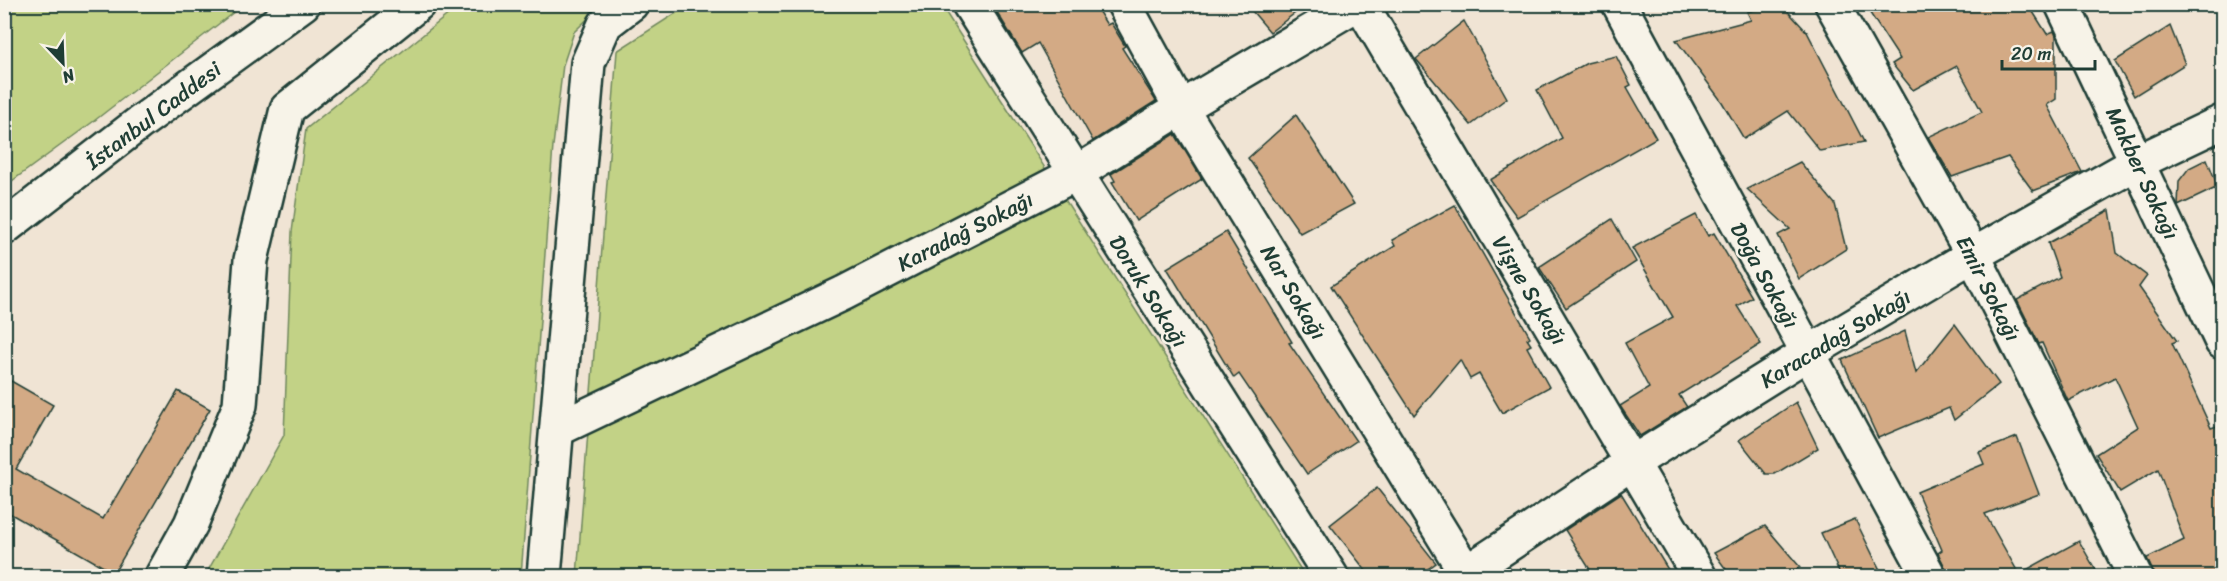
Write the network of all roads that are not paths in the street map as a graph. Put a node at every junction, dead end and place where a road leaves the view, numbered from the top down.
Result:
1 (303, 4) edge
2 (418, 4) edge
3 (631, 4) edge
4 (969, 4) edge
5 (1124, 4) edge
6 (1359, 4) edge
7 (1619, 4) edge
8 (1832, 4) edge
9 (2062, 4) edge
10 (1181, 108) junction
11 (2223, 122) edge
12 (2138, 162) junction
13 (1075, 174) junction
14 (4, 228) edge
15 (1973, 255) junction
16 (2223, 342) edge
17 (1808, 353) junction
18 (558, 429) junction
19 (1632, 463) junction
20 (1465, 575) edge
21 (162, 576) edge
22 (544, 576) edge
23 (1331, 576) edge
24 (1699, 576) edge
25 (1929, 576) edge
26 (2135, 576) edge

1 - 14 street, İstanbul Caddesi
2 - 21 street
3 - 18 street
4 - 13 street, Doruk Sokağı
5 - 10 street, Nar Sokağı
6 - 10 street, Karadağ Sokağı
6 - 19 street, Vişne Sokağı
7 - 17 street, Doğa Sokağı
8 - 15 street, Emir Sokağı
9 - 12 street, Makber Sokağı
10 - 13 street, Karadağ Sokağı
10 - 20 street, Nar Sokağı
11 - 12 street, Karacadağ Sokağı
12 - 15 street, Karacadağ Sokağı
12 - 16 street, Makber Sokağı
13 - 18 street, Karadağ Sokağı
13 - 23 street, Doruk Sokağı
15 - 17 street, Karacadağ Sokağı
15 - 26 street, Emir Sokağı
17 - 19 street, Karacadağ Sokağı
17 - 25 street, Doğa Sokağı
18 - 22 street
19 - 20 street, Karacadağ Sokağı
19 - 24 street, Vişne Sokağı

